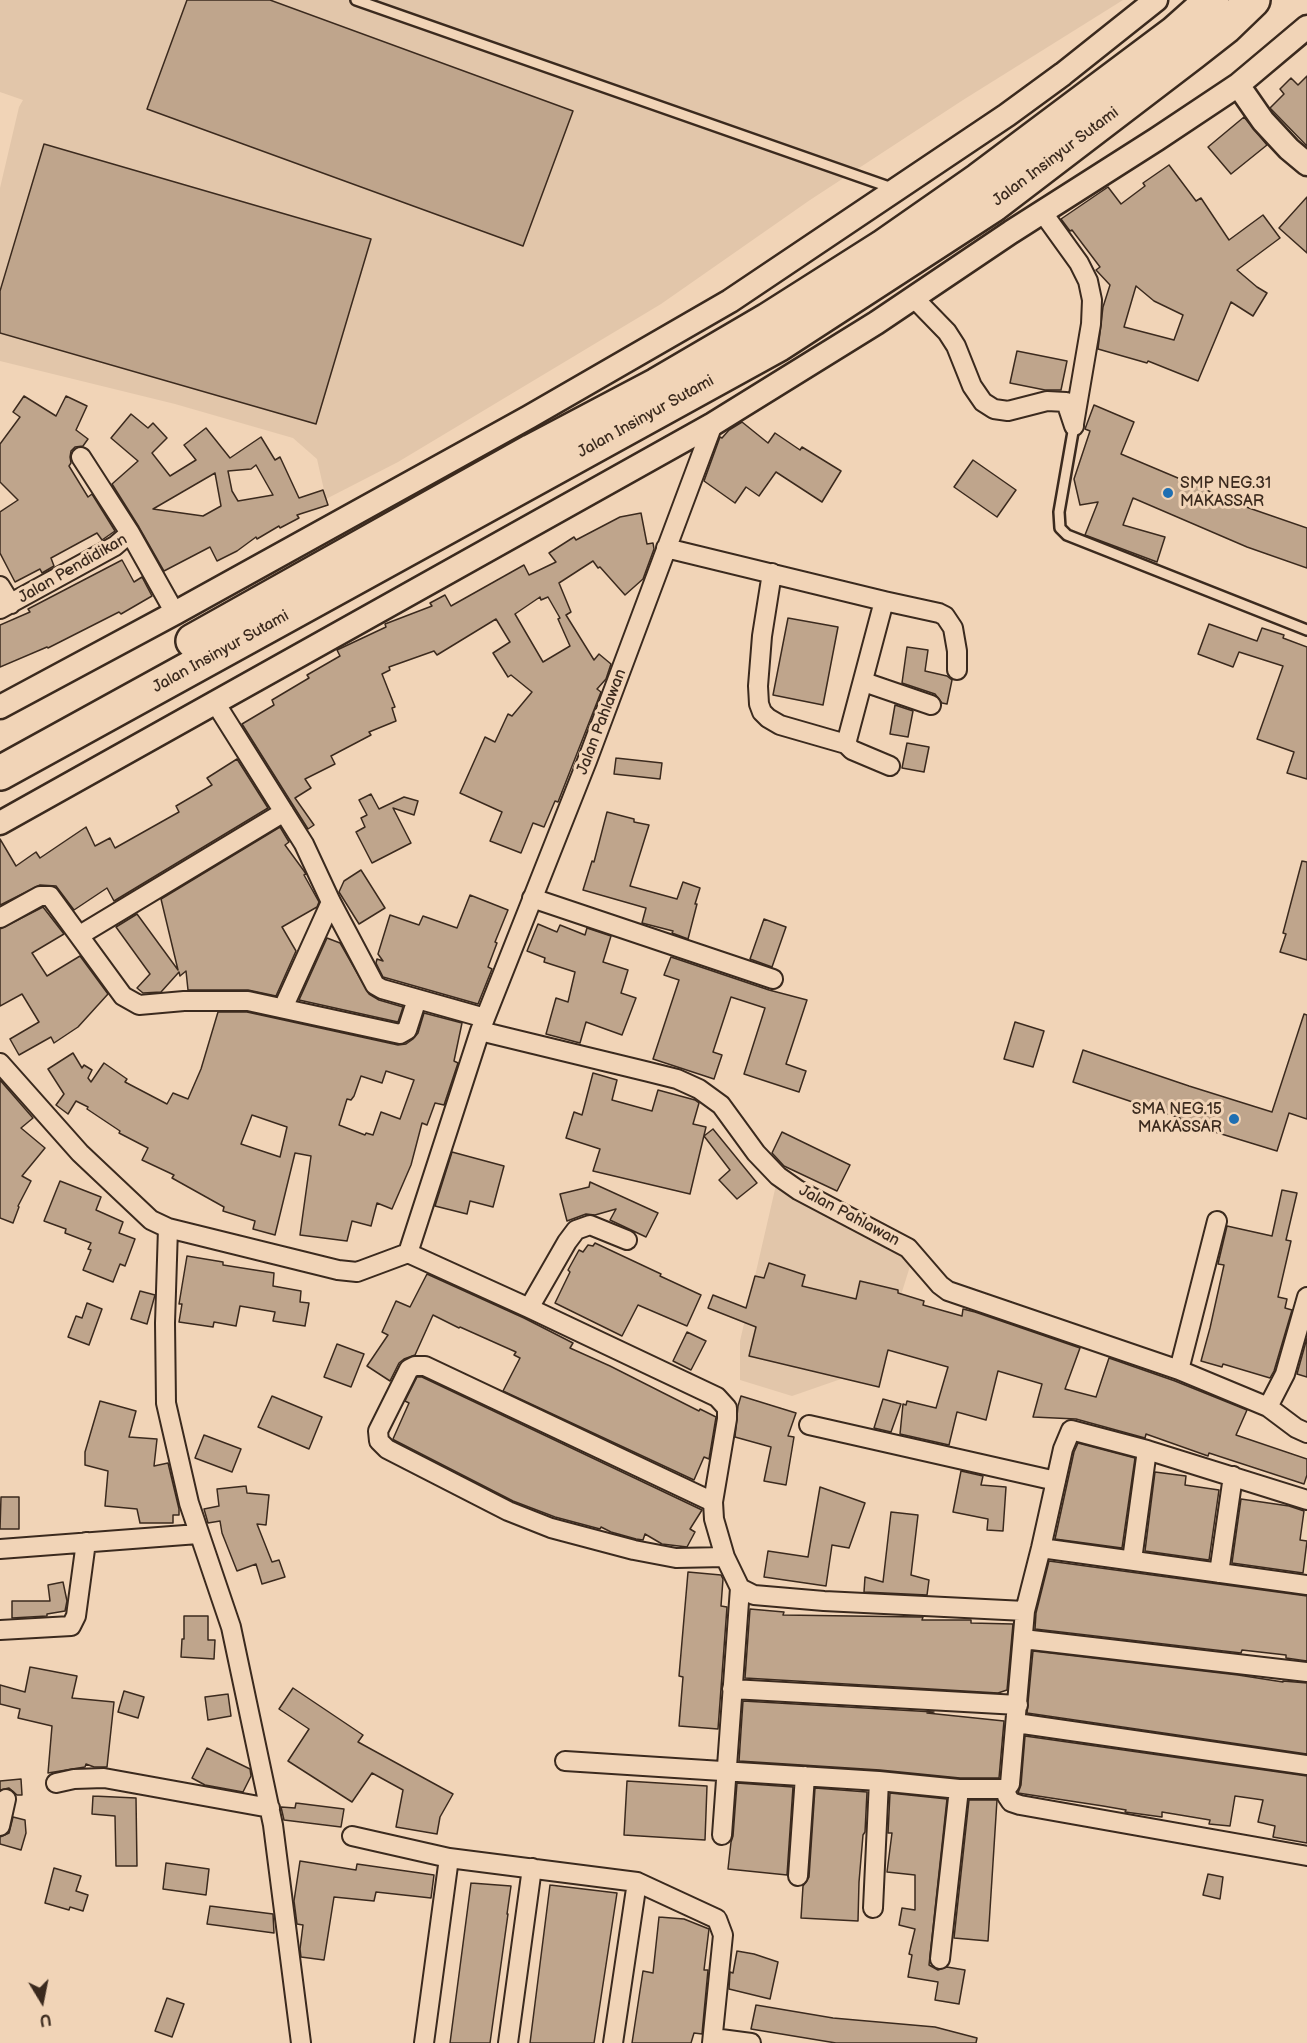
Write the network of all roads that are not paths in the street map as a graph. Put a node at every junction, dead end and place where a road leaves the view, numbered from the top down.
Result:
1 (356, 0) edge
2 (1156, 0) edge
3 (1253, 0) edge
4 (1263, 0) edge
5 (1218, 14) edge
6 (1307, 27) edge
7 (1238, 84) junction
8 (1307, 164) edge
9 (894, 189) junction
10 (1043, 213) junction
11 (912, 297) junction
12 (713, 424) junction
13 (1074, 426) junction
14 (81, 457) dead end
15 (130, 533) junction
16 (666, 548) junction
17 (772, 573) junction
18 (0, 586) edge
19 (884, 601) junction
20 (6, 607) edge
21 (175, 613) junction
22 (1307, 630) edge
23 (957, 670) dead end
24 (864, 682) junction
25 (216, 704) junction
26 (931, 705) dead end
27 (0, 706) edge
28 (846, 744) junction
29 (0, 749) edge
30 (890, 766) dead end
31 (0, 773) edge
32 (285, 812) junction
33 (0, 823) edge
34 (532, 898) junction
35 (331, 902) junction
36 (0, 918) edge
37 (80, 935) junction
38 (773, 979) dead end
39 (417, 999) junction
40 (284, 1008) junction
41 (483, 1025) junction
42 (0, 1063) edge
43 (7, 1083) edge
44 (1217, 1221) dead end
45 (168, 1228) junction
46 (627, 1240) dead end
47 (408, 1253) junction
48 (1307, 1297) edge
49 (529, 1308) junction
50 (1304, 1316) edge
51 (1179, 1370) junction
52 (1268, 1407) junction
53 (809, 1425) dead end
54 (1307, 1433) edge
55 (1147, 1450) junction
56 (1233, 1476) junction
57 (1056, 1481) junction
58 (1307, 1500) edge
59 (713, 1503) junction
60 (198, 1534) junction
61 (86, 1542) junction
62 (1041, 1548) junction
63 (0, 1549) edge
64 (725, 1557) junction
65 (1132, 1560) junction
66 (1219, 1573) junction
67 (1307, 1585) edge
68 (740, 1588) junction
69 (1025, 1611) junction
70 (0, 1630) edge
71 (1023, 1639) junction
72 (1307, 1672) edge
73 (732, 1689) junction
74 (1017, 1714) junction
75 (565, 1761) dead end
76 (1307, 1766) edge
77 (725, 1773) junction
78 (805, 1776) junction
79 (879, 1781) junction
80 (56, 1783) dead end
81 (959, 1789) junction
82 (1006, 1789) junction
83 (6, 1800) dead end
84 (270, 1808) junction
85 (0, 1826) edge
86 (722, 1834) dead end
87 (352, 1836) dead end
88 (1307, 1856) edge
89 (449, 1858) junction
90 (532, 1868) junction
91 (798, 1876) dead end
92 (637, 1882) junction
93 (873, 1908) dead end
94 (940, 1959) dead end
95 (712, 2041) edge
96 (301, 2043) edge
97 (424, 2043) edge
98 (508, 2043) edge
99 (613, 2043) edge
100 (751, 2043) edge

1 - 9 lane
2 - 9 street
3 - 5 highway, Jalan Insinyur Sutami
4 - 5 highway
5 - 29 highway, Jalan Insinyur Sutami
5 - 31 highway, Jalan Insinyur Sutami
6 - 7 street
7 - 8 street
7 - 10 street
9 - 21 street
10 - 11 street
10 - 13 street
11 - 12 street
11 - 13 street
12 - 16 street, Jalan Pahlawan
12 - 25 street
13 - 22 lane
14 - 15 street
15 - 20 street, Jalan Pendidikan
15 - 21 street, Jalan Pendidikan
16 - 17 street
16 - 34 street, Jalan Pahlawan
17 - 19 street
17 - 28 street
18 - 20 street
19 - 23 street
19 - 24 street
21 - 27 street
24 - 26 street
24 - 28 street
25 - 32 street, Jalan Pahlawan
25 - 33 street
28 - 30 street
32 - 35 street, Jalan Pahlawan
32 - 37 street
34 - 38 street
34 - 41 street, Jalan Pahlawan
35 - 39 street, Jalan Pahlawan
35 - 40 street
36 - 37 street
37 - 40 street
39 - 40 street
39 - 41 street, Jalan Pahlawan
41 - 47 street
41 - 51 street, Jalan Pahlawan
42 - 43 street
43 - 45 street
44 - 51 street
45 - 47 street
45 - 60 street
46 - 49 street
47 - 49 street
48 - 50 street
49 - 59 street
50 - 52 street
51 - 52 street, Jalan Pahlawan
52 - 54 street, Jalan Pahlawan
53 - 57 street
55 - 56 street
55 - 57 street
55 - 65 street
56 - 58 street
56 - 66 street
57 - 62 street
59 - 64 street
59 - 64 street
60 - 61 street
60 - 84 street
61 - 63 street
61 - 70 street
62 - 65 street
62 - 69 street
64 - 68 street
65 - 66 street
66 - 67 street
68 - 69 street
68 - 73 street
69 - 71 street
71 - 72 street
71 - 74 street
73 - 74 street
73 - 77 street
74 - 76 street
74 - 82 street
75 - 77 street
77 - 78 street
77 - 86 street
78 - 79 street
78 - 91 street
79 - 81 street
79 - 93 street
80 - 84 street
81 - 82 street
81 - 94 street
82 - 88 street
83 - 85 street
84 - 96 street
87 - 89 street
89 - 90 street
89 - 97 street
90 - 92 street
90 - 98 street
92 - 95 street
92 - 99 street
95 - 100 street

